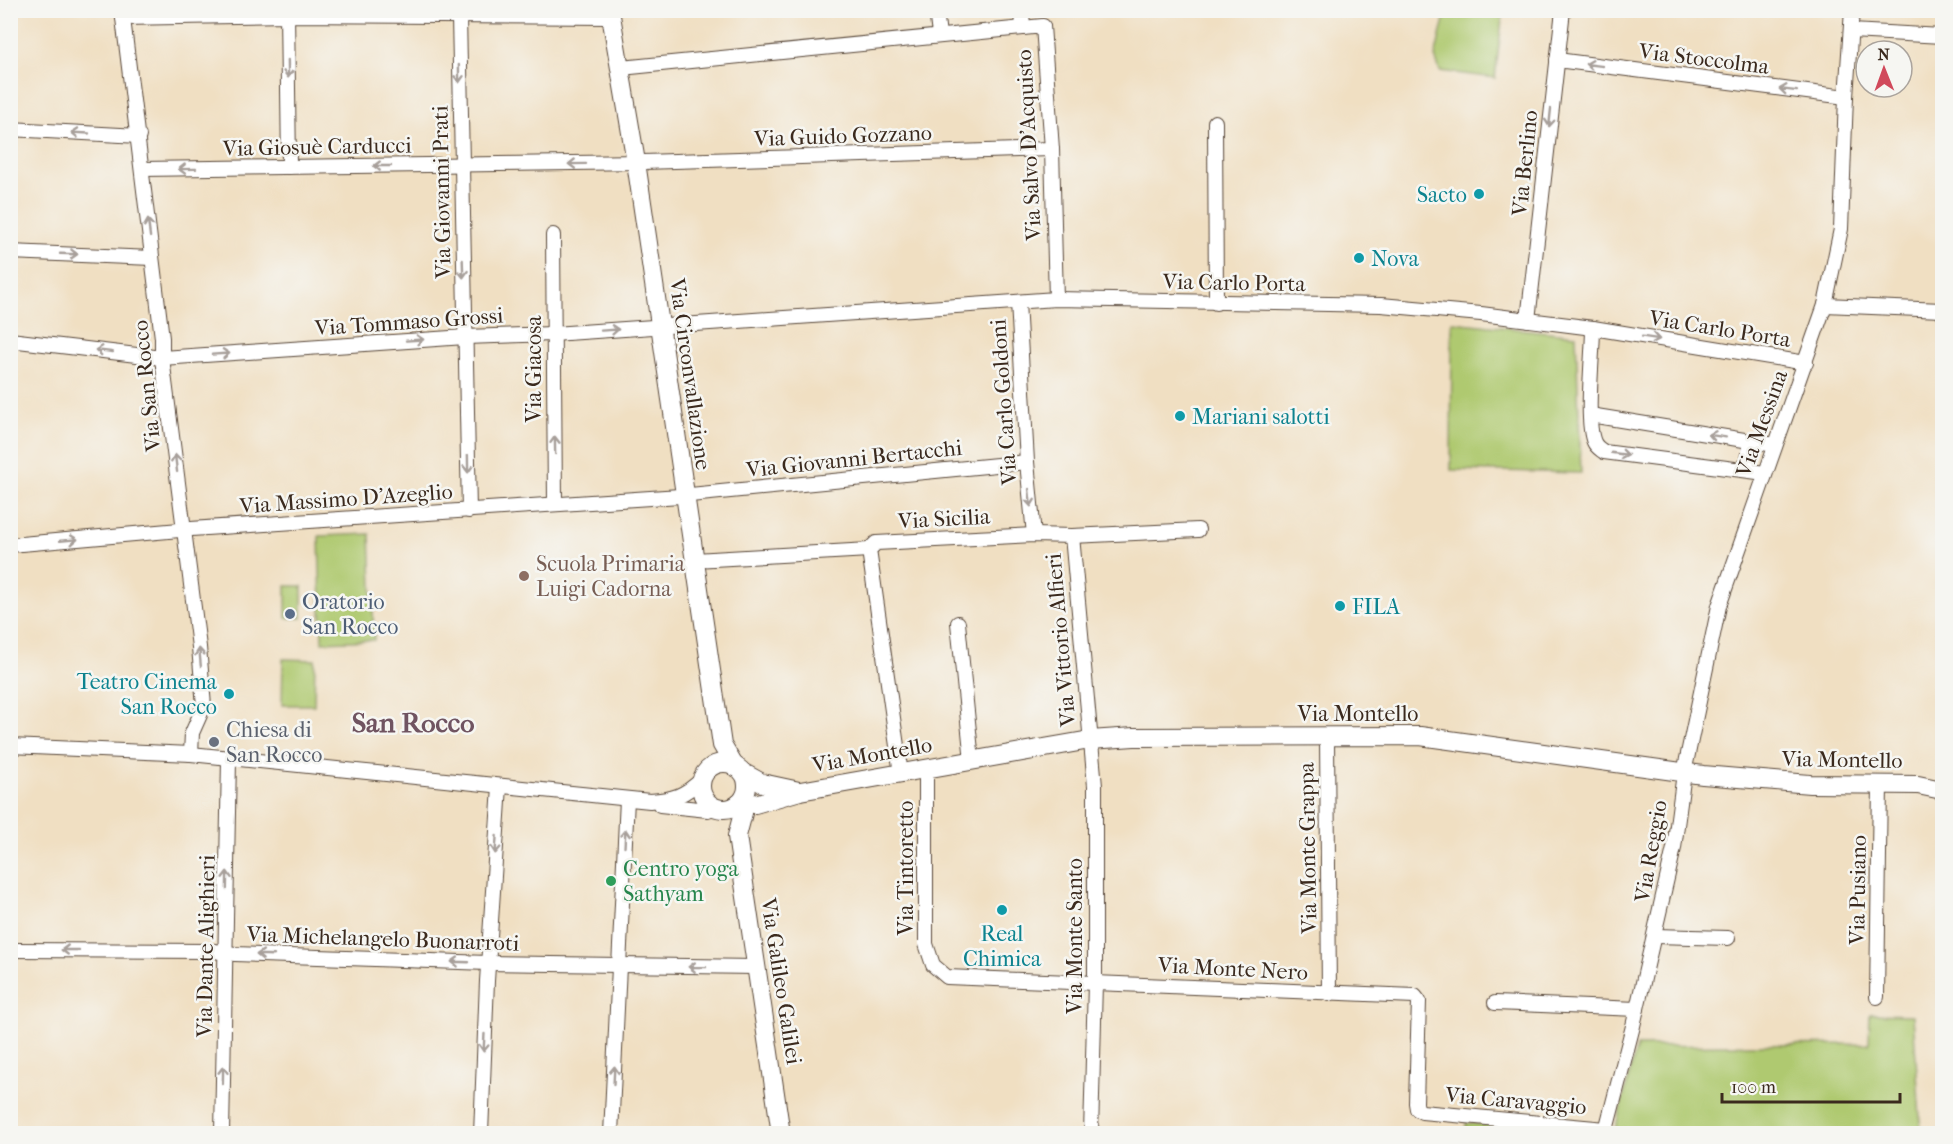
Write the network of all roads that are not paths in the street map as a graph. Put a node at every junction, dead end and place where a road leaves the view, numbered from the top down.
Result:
1 (936, 10) edge
2 (1022, 10) edge
3 (1563, 10) edge
4 (1852, 10) edge
5 (287, 13) edge
6 (123, 14) edge
7 (611, 14) edge
8 (459, 16) junction
9 (1023, 28) junction
10 (1851, 31) junction
11 (939, 35) junction
12 (1942, 36) edge
13 (1557, 60) junction
14 (621, 69) junction
15 (1846, 97) junction
16 (1215, 122) dead end
17 (10, 129) edge
18 (139, 136) junction
19 (1052, 149) junction
20 (636, 162) junction
21 (460, 165) junction
22 (289, 167) junction
23 (142, 170) junction
24 (554, 235) dead end
25 (10, 252) edge
26 (152, 258) junction
27 (1056, 299) junction
28 (1018, 302) junction
29 (1216, 303) junction
30 (1825, 305) junction
31 (1942, 310) edge
32 (1528, 320) junction
33 (659, 327) junction
34 (1593, 328) junction
35 (553, 334) junction
36 (465, 337) junction
37 (10, 340) edge
38 (162, 357) junction
39 (1806, 363) junction
40 (1590, 415) junction
41 (1750, 441) junction
42 (1775, 445) junction
43 (1027, 462) junction
44 (1739, 470) junction
45 (1765, 473) junction
46 (685, 496) junction
47 (555, 504) junction
48 (469, 511) junction
49 (184, 529) junction
50 (1198, 530) dead end
51 (1034, 535) junction
52 (1072, 536) junction
53 (10, 545) edge
54 (869, 550) junction
55 (695, 560) junction
56 (958, 623) dead end
57 (1327, 738) junction
58 (1090, 740) junction
59 (722, 745) junction
60 (10, 746) edge
61 (191, 754) junction
62 (229, 759) junction
63 (972, 761) junction
64 (739, 769) junction
65 (926, 770) junction
66 (1684, 773) junction
67 (706, 774) junction
68 (901, 774) junction
69 (1942, 780) edge
70 (1880, 783) junction
71 (1918, 785) junction
72 (500, 786) junction
73 (1942, 790) edge
74 (800, 791) junction
75 (627, 799) junction
76 (650, 801) junction
77 (744, 806) junction
78 (717, 808) junction
79 (736, 836) junction
80 (1655, 936) junction
81 (1728, 938) dead end
82 (10, 950) edge
83 (226, 954) junction
84 (488, 963) junction
85 (933, 965) joint
86 (619, 966) junction
87 (755, 967) junction
88 (1095, 983) junction
89 (1329, 994) junction
90 (1877, 997) dead end
91 (1495, 1003) dead end
92 (1637, 1010) junction
93 (1422, 1112) joint
94 (1605, 1131) edge
95 (222, 1134) edge
96 (481, 1134) edge
97 (611, 1134) edge
98 (781, 1134) edge
99 (1091, 1134) edge

1 - 11 street
2 - 9 street, Via Salvo D'Acquisto
3 - 13 street, Via Berlino
4 - 10 street, Via Messina
5 - 6 street
5 - 8 street
5 -> 22 street
6 - 18 street, Via San Rocco
7 - 8 street
7 - 14 street, Via Circonvallazione
8 -> 21 street, Via Giovanni Prati
9 - 11 street
9 - 19 street, Via Salvo D'Acquisto
10 - 12 street
10 - 15 street, Via Messina
11 - 14 street
15 -> 13 street, Via Stoccolma
13 -> 32 street, Via Berlino
14 - 20 street, Via Circonvallazione
15 - 30 street, Via Messina
16 - 29 street
18 -> 17 street
18 - 23 street, Via San Rocco
19 - 20 street, Via Guido Gozzano
19 - 27 street, Via Salvo D'Acquisto
20 -> 21 street, Via Giosuè Carducci
20 - 33 street, Via Circonvallazione
21 -> 22 street, Via Giosuè Carducci
21 -> 36 street, Via Giovanni Prati
22 -> 23 street, Via Giosuè Carducci
26 -> 23 street, Via San Rocco
24 - 35 street, Via Giacosa
25 -> 26 street
26 - 38 street, Via San Rocco
27 - 28 street, Via Carlo Porta
27 - 29 street, Via Carlo Porta
28 - 33 street, Via Carlo Porta
28 - 43 street, Via Carlo Goldoni
29 - 32 street, Via Carlo Porta
30 - 31 street
30 - 39 street, Via Messina
32 - 34 street, Via Carlo Porta
35 -> 33 street, Via Tommaso Grossi
33 - 46 street, Via Circonvallazione
34 -> 39 street, Via Carlo Porta
34 - 40 street
35 - 36 street, Via Tommaso Grossi
47 -> 35 street, Via Giacosa
38 -> 36 street, Via Tommaso Grossi
36 -> 48 street, Via Giovanni Prati
38 -> 37 street, Via Tommaso Grossi
49 -> 38 street, Via San Rocco
39 - 42 street, Via Messina
41 -> 40 street
40 -> 44 street
41 - 42 street
41 - 44 street
42 - 45 street, Via Messina
43 - 46 street, Via Giovanni Bertacchi
43 -> 51 street, Via Carlo Goldoni
44 - 45 street
45 - 66 street, Via Messina
46 - 47 street, Via Massimo D'Azeglio
46 - 55 street, Via Circonvallazione
47 - 48 street, Via Massimo D'Azeglio
48 - 49 street, Via Massimo D'Azeglio
53 -> 49 street, Via Massimo D'Azeglio
61 -> 49 street, Via San Rocco
50 - 52 street, Via Sicilia
51 - 52 street, Via Sicilia
51 - 54 street, Via Sicilia
52 - 58 street, Via Vittorio Alfieri
54 - 55 street, Via Sicilia
54 - 68 street
55 - 59 street, Via Circonvallazione
56 - 63 street
57 - 58 street, Via Montello
57 - 66 street, Via Montello
57 - 89 street, Via Monte Grappa
58 - 63 street, Via Montello
58 - 88 street, Via Monte Santo
59 - 64 street, Via Circonvallazione
59 - 67 street
60 - 61 street
61 - 62 street
62 - 72 street
83 -> 62 street, Via Dante Alighieri
63 - 65 street, Via Montello
64 - 67 street
64 - 74 street, Via Montello
64 - 77 street
65 - 68 street, Via Montello
65 - 85 street, Via Tintoretto
66 - 70 street, Via Montello
66 - 80 street, Via Reggio
67 - 76 street
67 - 78 street
68 - 74 street, Via Montello
69 - 71 street, Via Montello
70 - 71 street, Via Montello
70 - 90 street, Via Pusiano
71 - 73 street, Via Montello
72 - 75 street
72 -> 84 street
74 - 77 street, Via Montello
75 - 76 street
86 -> 75 street
76 - 78 street
77 - 78 street
77 - 79 street, Via Galileo Galilei
78 - 79 street, Via Galileo Galilei
79 - 87 street, Via Galileo Galilei
80 - 81 street, Via Reggio
80 - 92 street, Via Reggio
83 -> 82 street, Via Michelangelo Buonarroti
84 -> 83 street, Via Michelangelo Buonarroti
95 -> 83 street, Via Dante Alighieri
84 - 86 street, Via Michelangelo Buonarroti
84 -> 96 street
85 - 88 street, Via Monte Nero
87 -> 86 street, Via Michelangelo Buonarroti
97 -> 86 street
87 - 98 street, Via Galileo Galilei
88 - 89 street, Via Monte Nero
88 - 99 street, Via Monte Santo
89 - 93 street, Via Monte Nero
91 - 92 street
92 - 94 street, Via Reggio
93 - 94 street, Via Caravaggio

